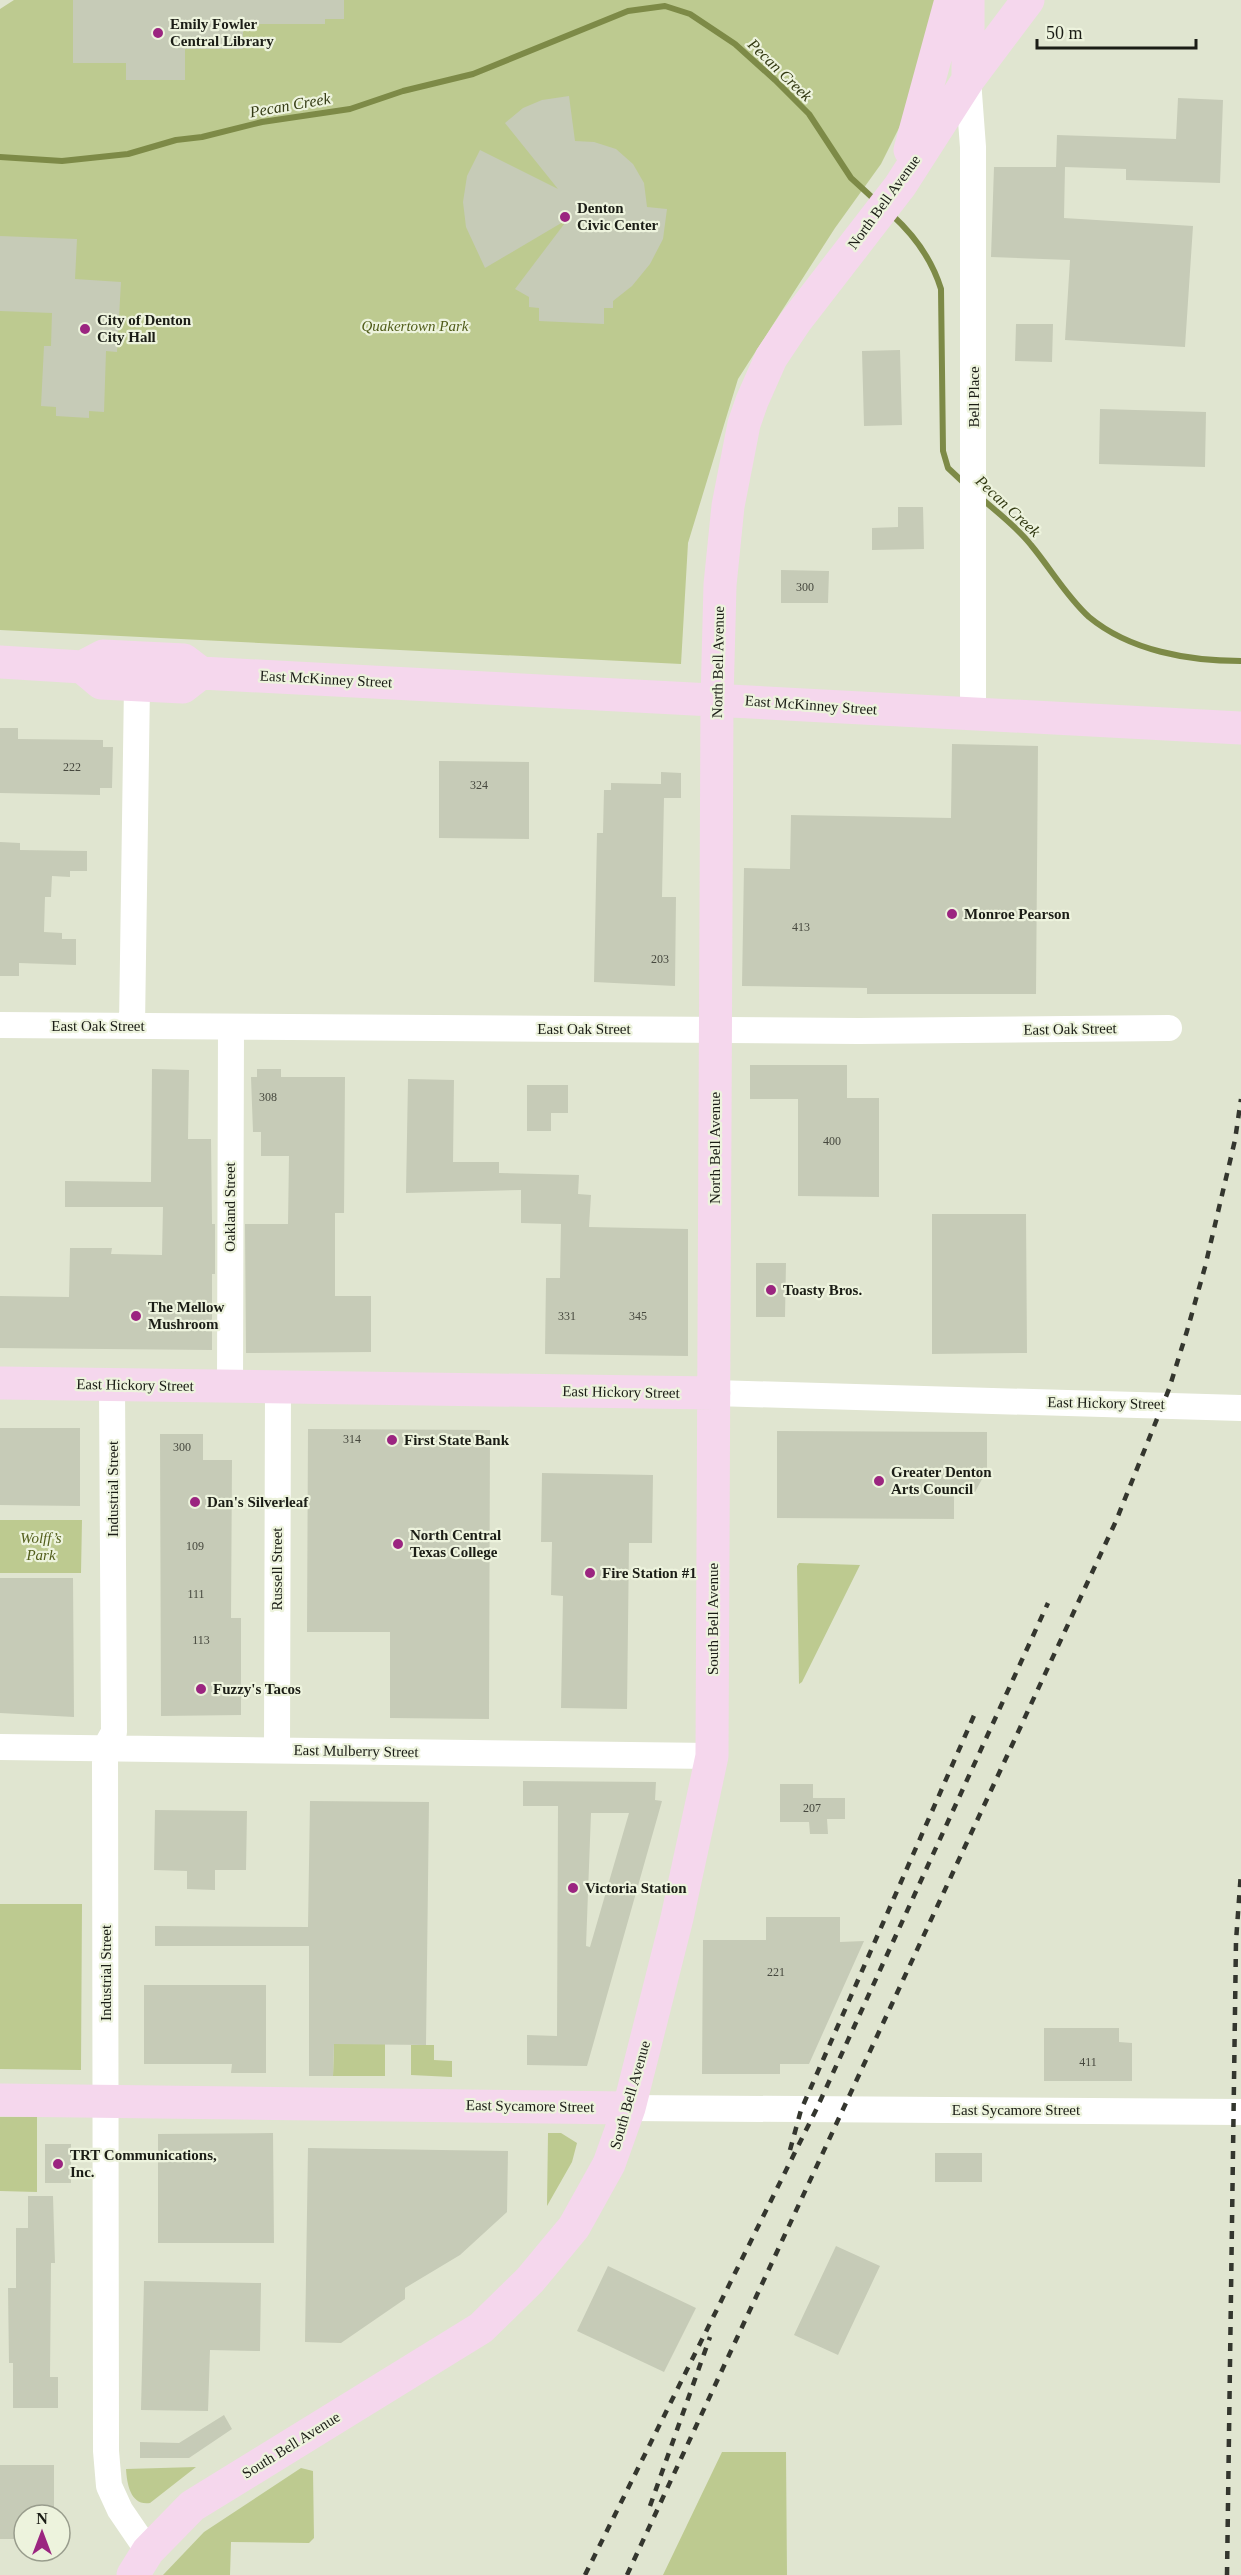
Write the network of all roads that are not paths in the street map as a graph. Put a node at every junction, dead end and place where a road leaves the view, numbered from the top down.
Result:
1 (951, 0) edge
2 (968, 0) edge
3 (1028, 0) edge
4 (968, 80) junction
5 (900, 186) junction
6 (0, 662) edge
7 (82, 667) junction
8 (201, 673) junction
9 (137, 685) junction
10 (717, 700) junction
11 (973, 715) junction
12 (1241, 728) edge
13 (0, 1025) edge
14 (132, 1026) junction
15 (231, 1027) junction
16 (1169, 1028) dead end
17 (715, 1030) junction
18 (0, 1383) edge
19 (112, 1385) junction
20 (230, 1386) junction
21 (278, 1387) junction
22 (714, 1393) junction
23 (1241, 1408) edge
24 (0, 1747) edge
25 (105, 1748) junction
26 (277, 1750) junction
27 (712, 1756) junction
28 (0, 2100) edge
29 (106, 2101) junction
30 (629, 2108) junction
31 (1241, 2112) edge
32 (140, 2563) edge

1 - 5 main road
2 - 4 main road
3 - 4 main road, North Bell Avenue
4 - 5 main road, North Bell Avenue
4 - 11 street, Bell Place
5 - 10 main road, North Bell Avenue
6 - 7 main road, East McKinney Street
7 - 8 main road, East McKinney Street
7 - 9 main road
8 - 9 main road
8 - 10 main road, East McKinney Street
9 - 14 street
10 - 11 main road, East McKinney Street
10 - 17 main road, North Bell Avenue
11 - 12 main road, East McKinney Street
13 - 14 street, East Oak Street
14 - 15 street, East Oak Street
15 - 17 street, East Oak Street
15 - 20 street, Oakland Street
16 - 17 street, East Oak Street
17 - 22 main road, North Bell Avenue
18 - 19 main road, East Hickory Street
19 - 20 main road, East Hickory Street
19 - 25 street, Industrial Street
20 - 21 main road, East Hickory Street
21 - 22 main road, East Hickory Street
21 - 26 street, Russell Street
22 - 23 street, East Hickory Street
22 - 27 main road, South Bell Avenue
24 - 25 street, East Mulberry Street
25 - 26 street, East Mulberry Street
25 - 29 street, Industrial Street
26 - 27 street, East Mulberry Street
27 - 30 main road, South Bell Avenue
28 - 29 main road, East Sycamore Street
29 - 30 main road, East Sycamore Street
29 - 32 street, Industrial Street
30 - 31 street, East Sycamore Street
30 - 32 main road, South Bell Avenue

